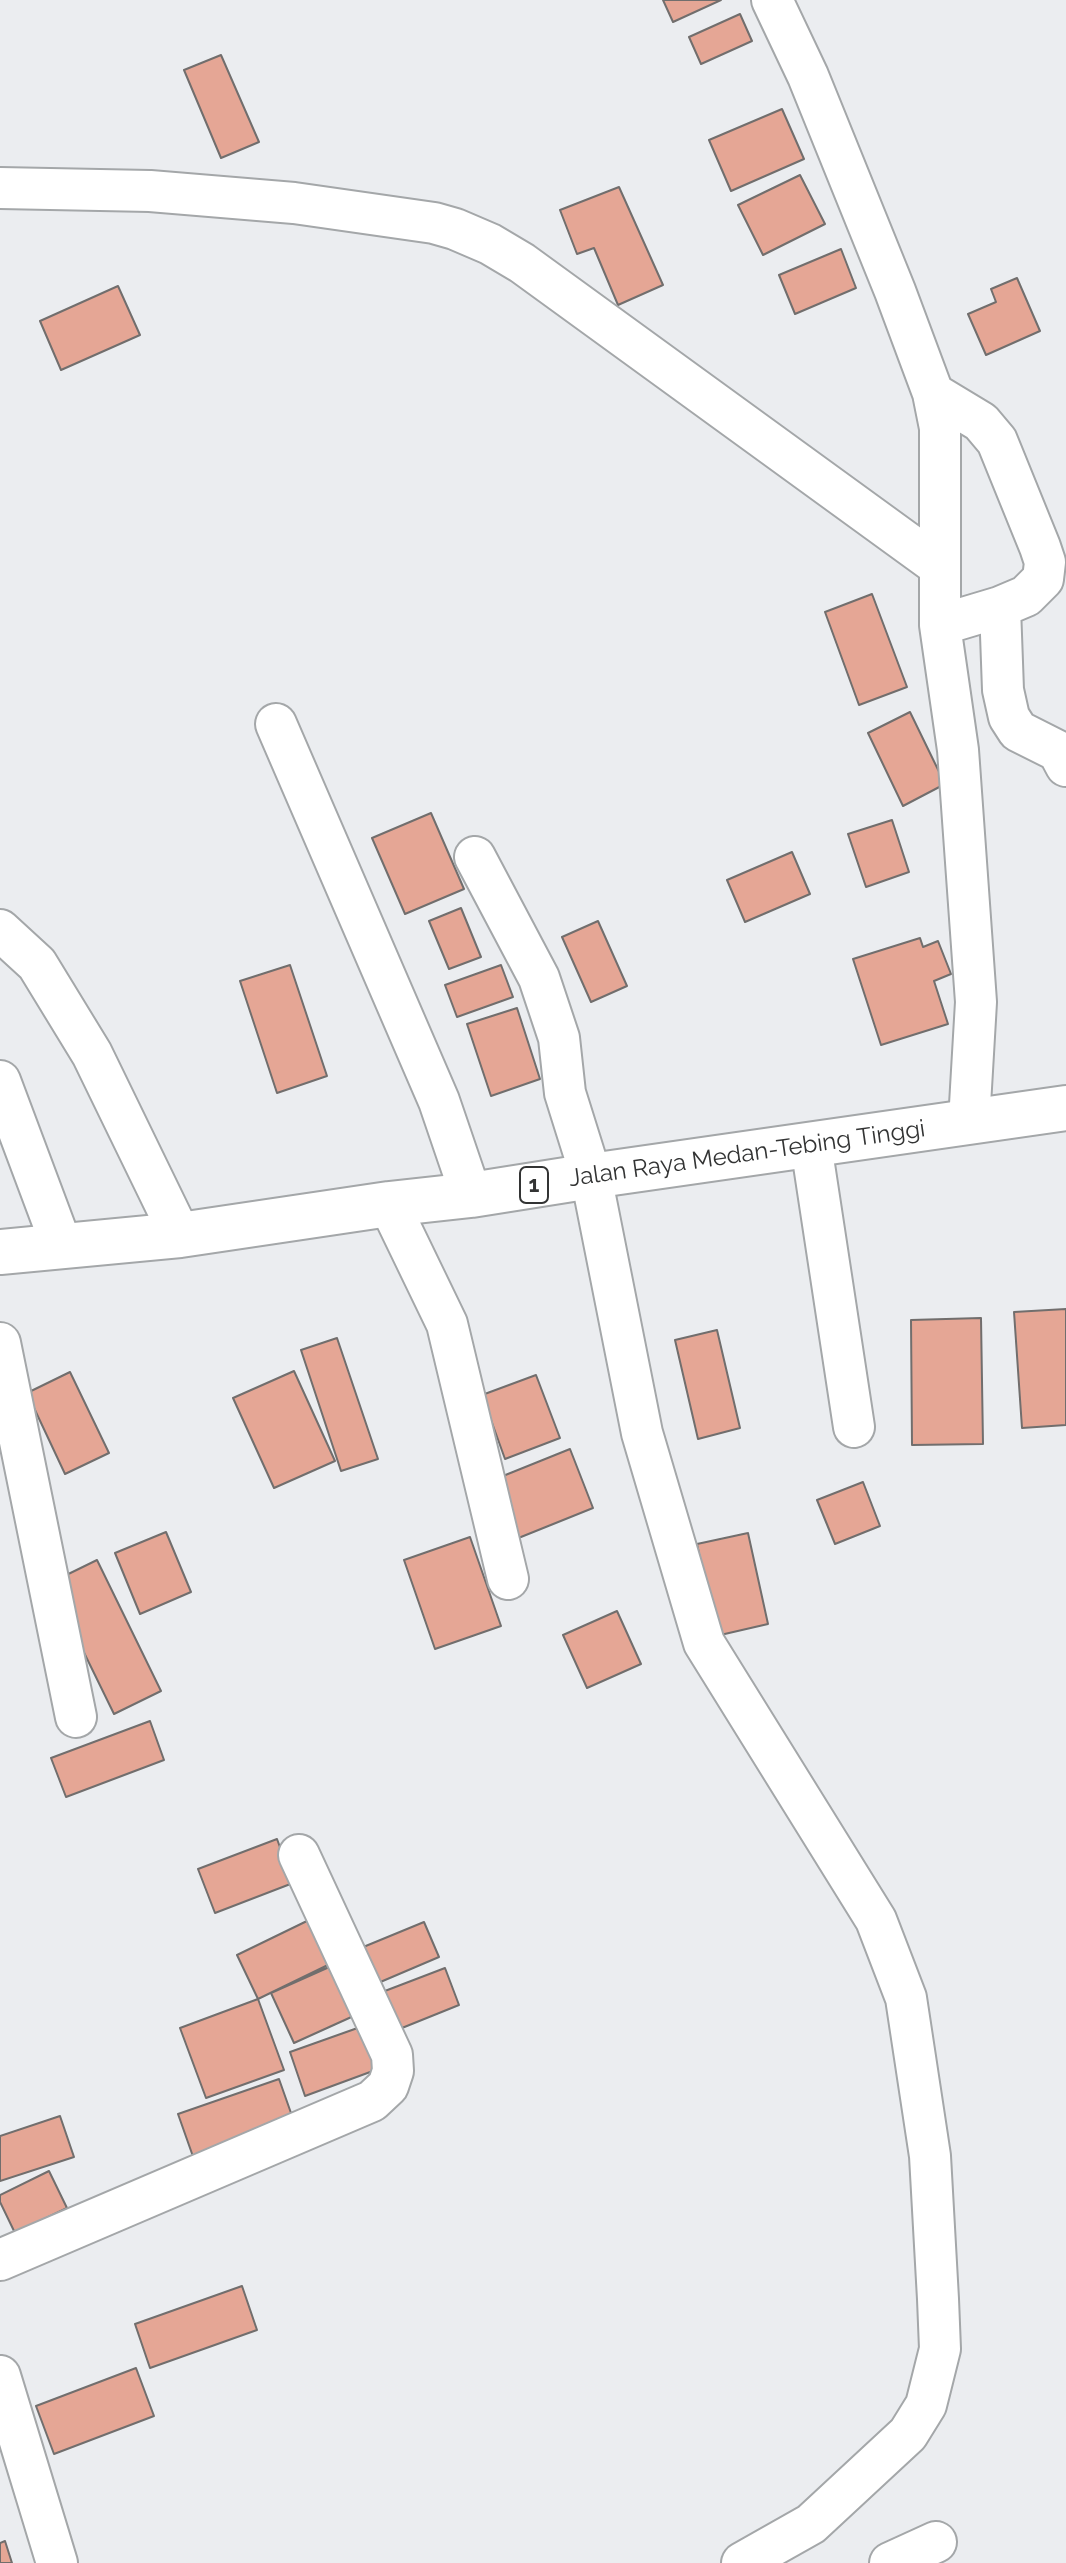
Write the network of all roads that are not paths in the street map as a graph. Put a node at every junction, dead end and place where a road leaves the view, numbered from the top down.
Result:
1 (772, 0) edge
2 (0, 188) edge
3 (933, 393) junction
4 (939, 566) junction
5 (968, 617) junction
6 (276, 724) dead end
7 (1066, 766) edge
8 (475, 857) dead end
9 (0, 930) edge
10 (0, 1081) edge
11 (1066, 1108) edge
12 (969, 1122) junction
13 (811, 1145) junction
14 (591, 1176) junction
15 (471, 1195) junction
16 (389, 1204) junction
17 (180, 1235) junction
18 (61, 1244) junction
19 (0, 1252) edge
20 (0, 1343) edge
21 (854, 1427) dead end
22 (508, 1579) dead end
23 (76, 1717) dead end
24 (299, 1855) dead end
25 (0, 2260) edge
26 (0, 2376) edge
27 (936, 2542) dead end
28 (57, 2563) edge
29 (742, 2563) edge
30 (890, 2563) edge

1 - 3 street
2 - 4 street
3 - 4 street
3 - 5 street
4 - 5 street
5 - 7 street
5 - 12 street
6 - 15 street
8 - 14 street
9 - 17 street
10 - 18 street
11 - 12 highway, Jalan Raya Medan-Tebing Tinggi / 1
12 - 13 highway, Jalan Raya Medan-Tebing Tinggi / 1
13 - 14 highway, Jalan Raya Medan-Tebing Tinggi / 1
13 - 21 street
14 - 15 highway, Jalan Raya Medan-Tebing Tinggi / 1
14 - 29 street
15 - 16 highway, Jalan Raya Medan-Tebing Tinggi / 1
16 - 17 highway, Jalan Raya Medan-Tebing Tinggi / 1
16 - 22 street
17 - 18 highway, Jalan Raya Medan-Tebing Tinggi / 1
18 - 19 highway, Jalan Raya Medan-Tebing Tinggi / 1
20 - 23 street
24 - 25 street
26 - 28 street
27 - 30 street

